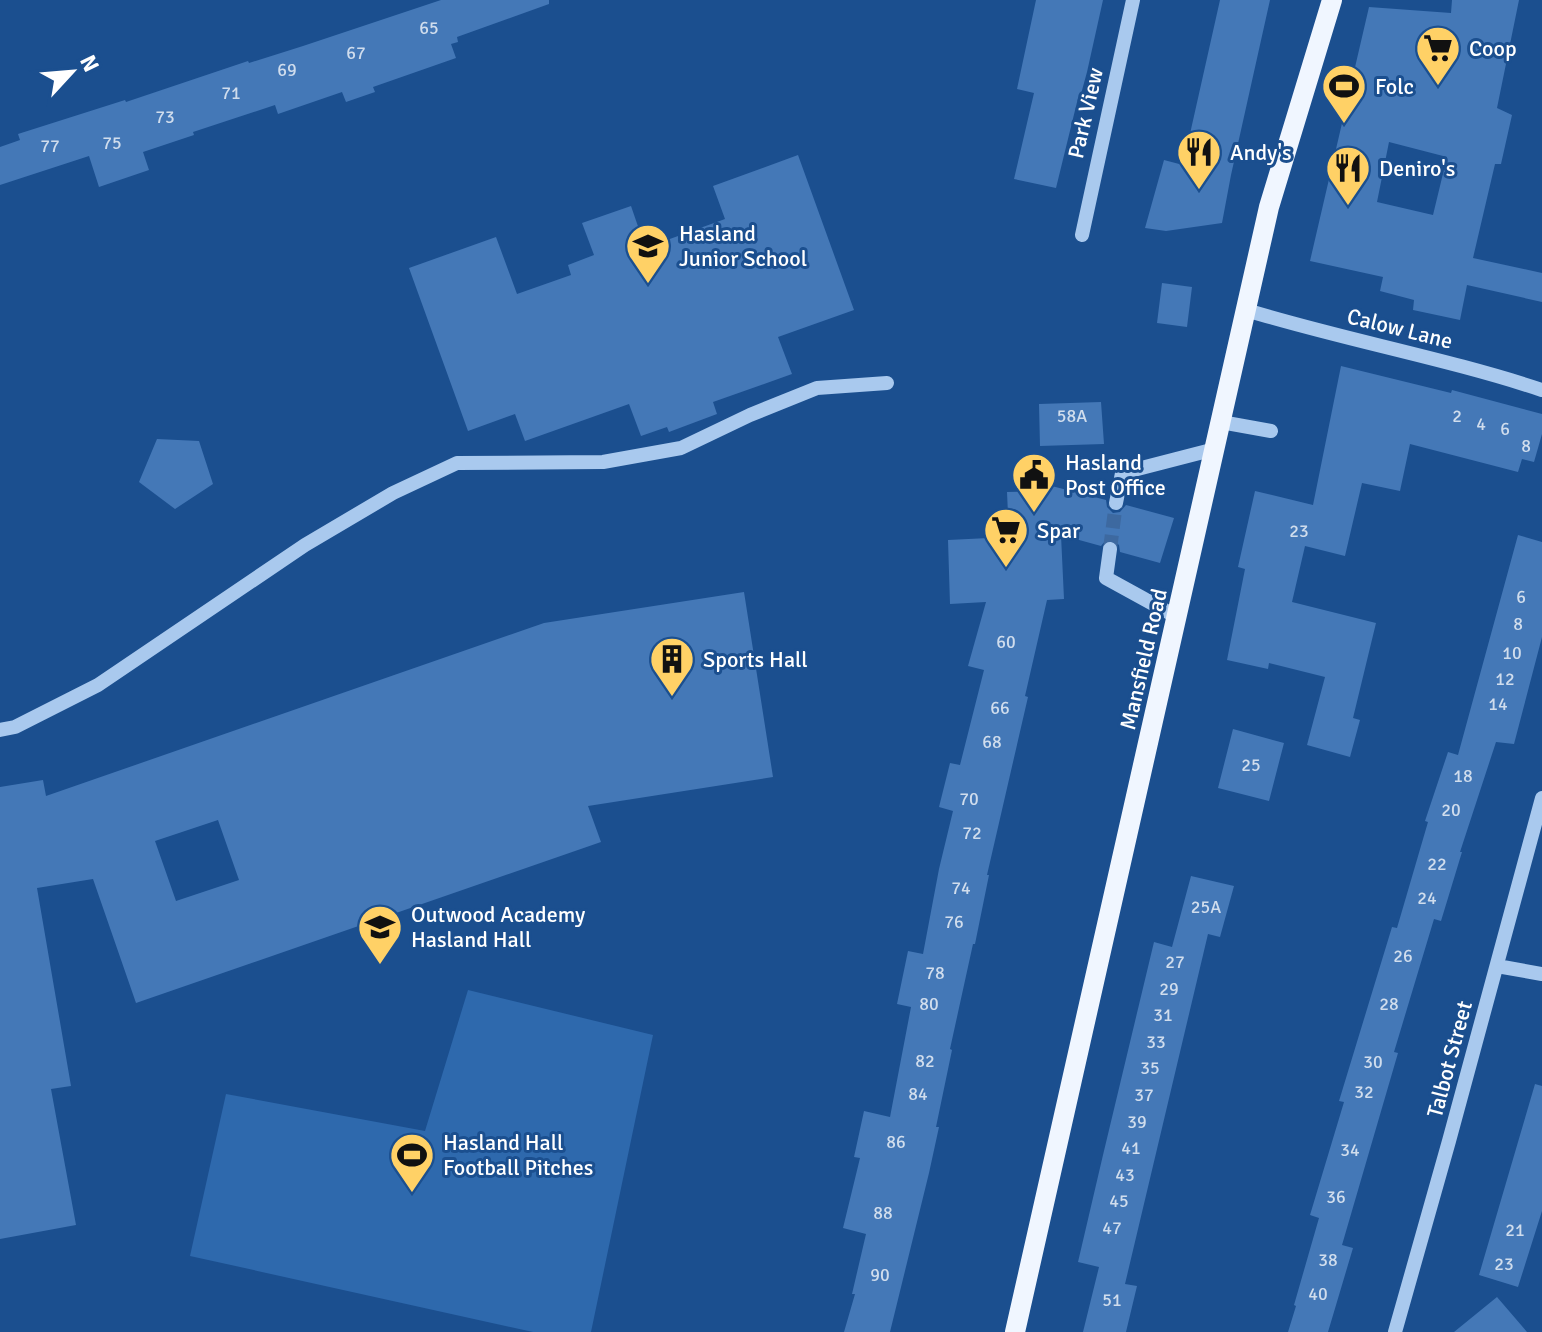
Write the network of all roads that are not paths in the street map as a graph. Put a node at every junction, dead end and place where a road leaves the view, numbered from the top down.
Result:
1 (1133, 0) edge
2 (1332, 0) edge
3 (1082, 235) dead end
4 (1246, 310) junction
5 (887, 383) dead end
6 (1542, 390) edge
7 (1221, 422) junction
8 (1271, 431) dead end
9 (1215, 449) junction
10 (1116, 503) tunnel mouth
11 (1110, 549) tunnel mouth
12 (1177, 617) junction
13 (0, 730) edge
14 (1542, 798) edge
15 (1497, 966) junction
16 (1542, 974) edge
17 (1015, 1332) edge
18 (1395, 1332) edge

1 - 3 street, Park View
2 - 4 main road, Mansfield Road
4 - 6 street, Calow Lane
4 - 7 main road, Mansfield Road
5 - 13 street
7 - 8 street
7 - 9 main road, Mansfield Road
9 - 10 street
9 - 12 main road, Mansfield Road
11 - 12 street
12 - 17 main road, Mansfield Road
14 - 15 street, Talbot Street
15 - 16 street
15 - 18 street, Talbot Street

